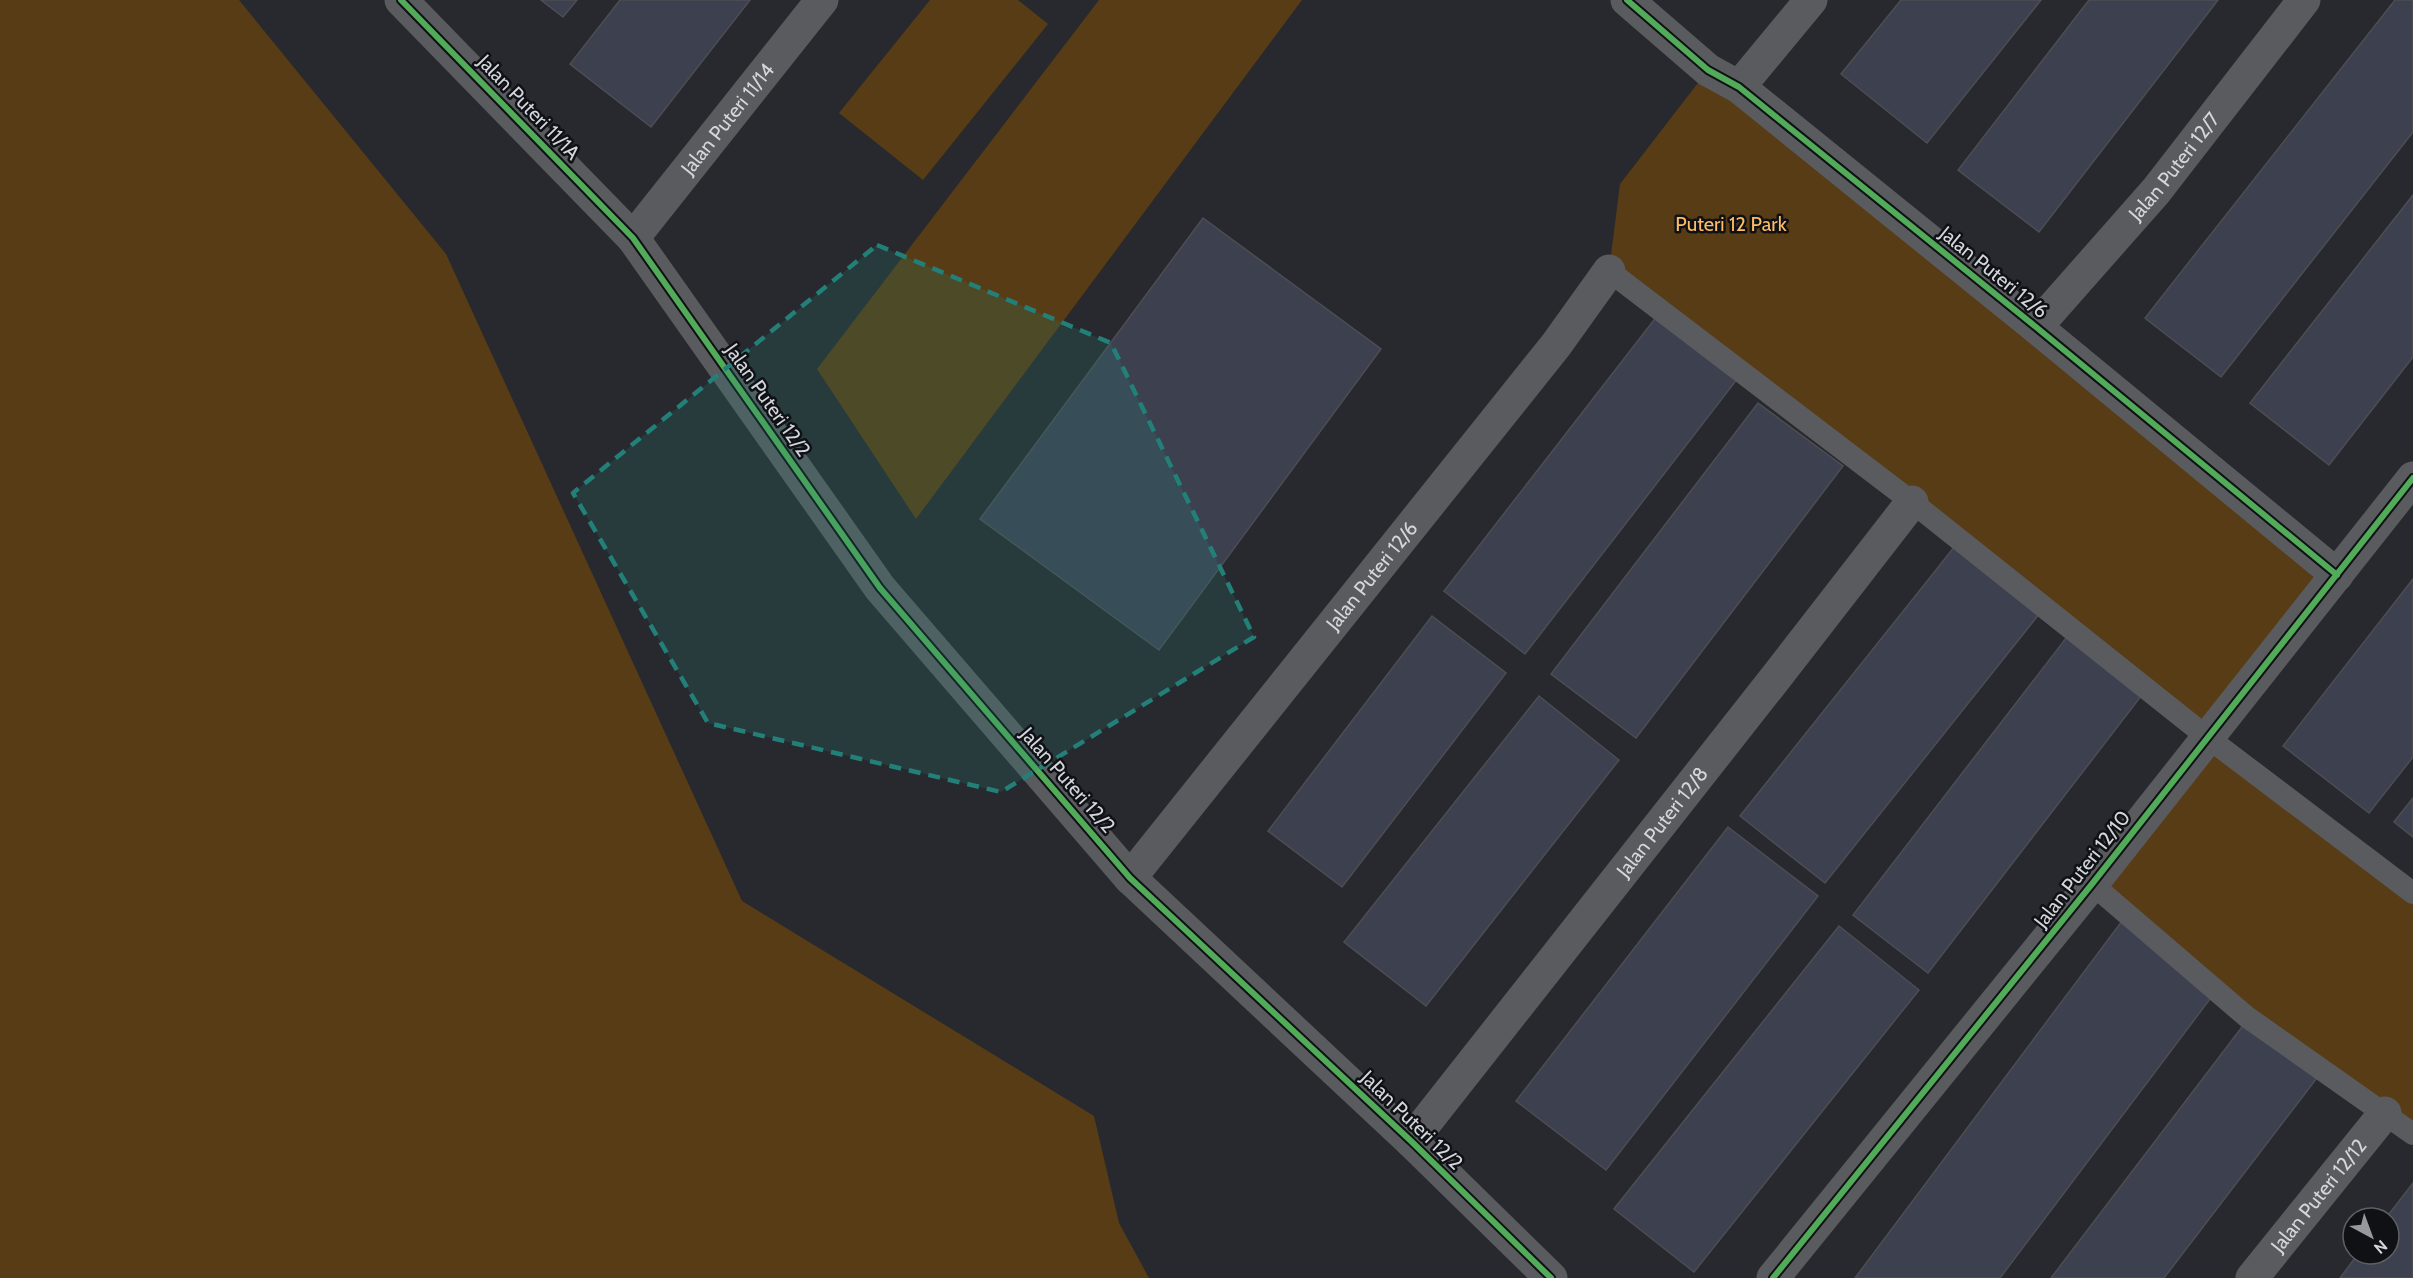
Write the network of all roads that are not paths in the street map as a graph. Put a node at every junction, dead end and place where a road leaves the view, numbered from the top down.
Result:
1 (401, 0) edge
2 (822, 0) edge
3 (1627, 0) edge
4 (1810, 0) edge
5 (2304, 0) edge
6 (1740, 87) junction
7 (633, 238) junction
8 (1609, 271) joint
9 (2036, 327) junction
10 (2413, 477) edge
11 (1912, 502) junction
12 (2337, 574) junction
13 (2207, 737) junction
14 (1130, 878) junction
15 (2092, 884) junction
16 (2413, 893) edge
17 (2385, 1113) junction
18 (2413, 1134) edge
19 (1411, 1141) junction
20 (1551, 1278) edge
21 (1773, 1278) edge
22 (2252, 1278) edge

1 - 7 street, Jalan Puteri 11/1A
2 - 7 street, Jalan Puteri 11/14
3 - 6 street, Jalan Puteri 12/6
4 - 6 street
5 - 9 street, Jalan Puteri 12/7
6 - 9 street, Jalan Puteri 12/6
7 - 14 street, Jalan Puteri 12/2
8 - 11 lane
8 - 14 street, Jalan Puteri 12/6
9 - 12 street, Jalan Puteri 12/6
10 - 12 street, Jalan Puteri 12/10
11 - 13 lane
11 - 19 street, Jalan Puteri 12/8
12 - 13 street, Jalan Puteri 12/10
13 - 15 street, Jalan Puteri 12/10
13 - 16 lane
14 - 19 street, Jalan Puteri 12/2
15 - 17 lane
15 - 21 street, Jalan Puteri 12/10
17 - 18 lane
17 - 22 street, Jalan Puteri 12/12
19 - 20 street, Jalan Puteri 12/2

